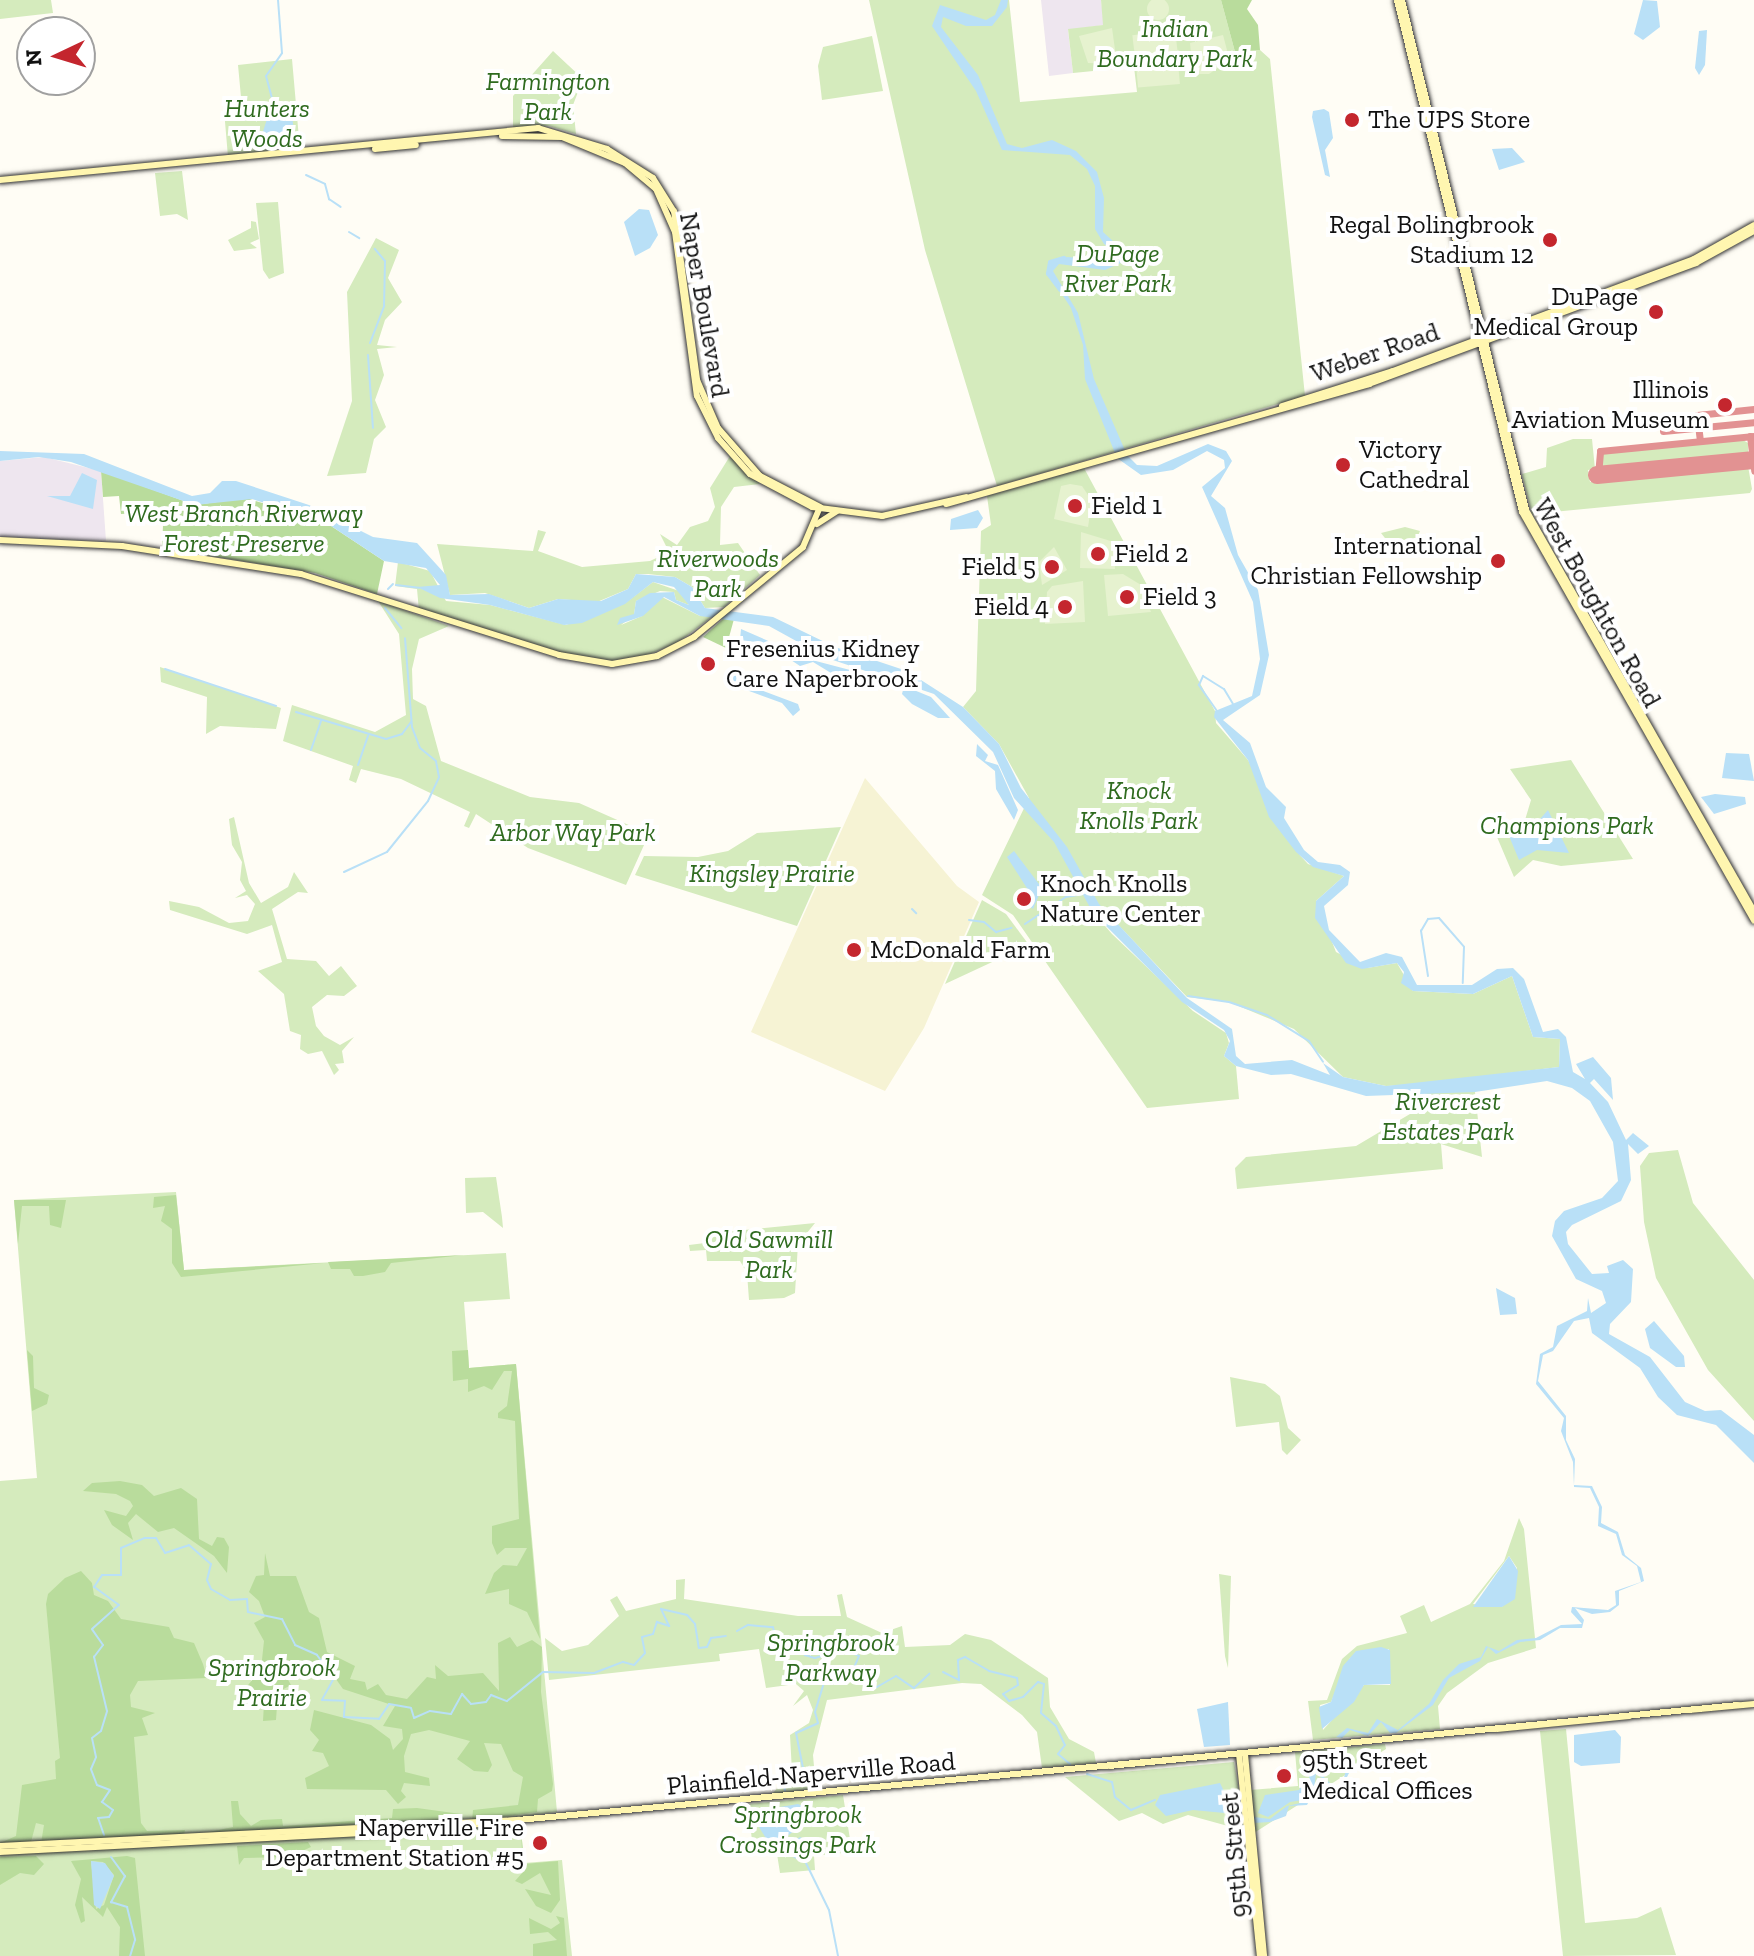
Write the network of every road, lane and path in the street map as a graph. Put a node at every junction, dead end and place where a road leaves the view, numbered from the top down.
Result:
1 (1399, 0) edge
2 (0, 182) edge
3 (1754, 228) edge
4 (1551, 311) junction
5 (1537, 322) junction
6 (1481, 341) junction
7 (966, 497) joint
8 (820, 507) junction
9 (840, 511) junction
10 (814, 527) junction
11 (0, 540) edge
12 (1754, 912) edge
13 (1754, 921) edge
14 (1754, 1704) edge
15 (1242, 1754) junction
16 (1109, 1766) junction
17 (0, 1849) edge
18 (1262, 1956) edge

1 - 6 main road, West Boughton Road
2 - 8 main road, Naper Boulevard
3 - 4 main road, Weber Road
3 - 5 main road, Weber Road
4 - 5 main road
4 - 6 main road, Weber Road
5 - 6 main road, Weber Road
6 - 7 main road, Weber Road
6 - 12 main road, West Boughton Road
6 - 13 main road, West Boughton Road
7 - 9 main road, Naper Boulevard
8 - 9 main road, Naper Boulevard
8 - 10 main road
9 - 10 main road
10 - 11 main road
14 - 15 main road, Plainfield-Naperville Road
15 - 16 main road, Plainfield-Naperville Road
15 - 16 main road, Plainfield-Naperville Road
15 - 18 main road, 95th Street
16 - 17 main road, Plainfield-Naperville Road

